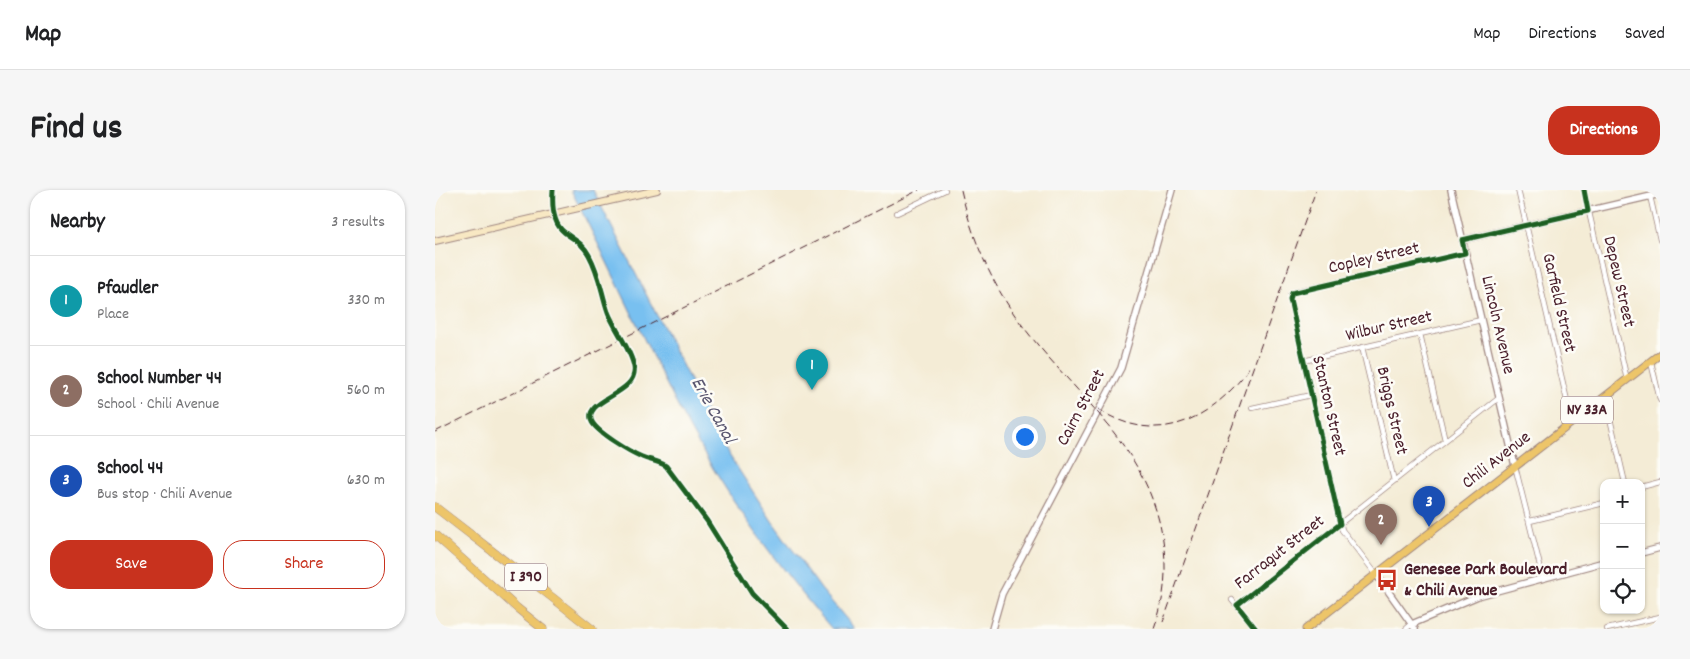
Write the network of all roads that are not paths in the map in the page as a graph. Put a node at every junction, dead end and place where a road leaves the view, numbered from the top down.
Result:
1 (657, 190) edge
2 (945, 190) edge
3 (1172, 190) edge
4 (1451, 190) edge
5 (1518, 190) edge
6 (1583, 190) edge
7 (1660, 194) edge
8 (1650, 196) junction
9 (1588, 211) junction
10 (897, 213) dead end
11 (1526, 225) junction
12 (1462, 240) junction
13 (1660, 240) edge
14 (435, 241) edge
15 (1465, 253) junction
16 (1290, 295) joint
17 (1481, 320) junction
18 (1420, 334) junction
19 (1362, 347) junction
20 (1660, 354) edge
21 (1303, 360) junction
22 (1651, 362) junction
23 (1627, 380) junction
24 (1311, 395) junction
25 (1605, 397) junction
26 (1499, 398) junction
27 (1660, 400) edge
28 (1252, 408) dead end
29 (1572, 422) junction
30 (1445, 440) junction
31 (1515, 466) junction
32 (1624, 479) edge
33 (1393, 481) junction
34 (1660, 482) edge
35 (1645, 486) edge
36 (1600, 504) edge
37 (435, 507) edge
38 (1530, 521) junction
39 (1340, 524) junction
40 (435, 535) edge
41 (1660, 548) edge
42 (1645, 551) edge
43 (1600, 563) edge
44 (1375, 574) junction
45 (1543, 578) junction
46 (1233, 600) dead end
47 (1237, 604) junction
48 (1660, 617) edge
49 (1414, 626) edge
50 (543, 629) edge
51 (592, 629) edge
52 (992, 629) edge
53 (1256, 629) edge
54 (1306, 629) edge
55 (1406, 629) edge
56 (1607, 629) edge

1 - 14 main road
2 - 10 street
3 - 52 street, Cairn Street
4 - 12 street, Lincoln Avenue
5 - 11 street, Garfield Street
6 - 9 street, Depew Street
7 - 8 street
8 - 9 street
8 - 13 street
9 - 11 street
9 - 23 street, Depew Street
11 - 12 street
11 - 29 street, Garfield Street
12 - 15 street, Lincoln Avenue
15 - 16 street, Copley Street
15 - 17 street, Lincoln Avenue
16 - 21 street, Stanton Street
17 - 18 street, Wilbur Street
17 - 26 street, Lincoln Avenue
18 - 19 street, Wilbur Street
18 - 30 street
19 - 21 street, Wilbur Street
19 - 33 street, Briggs Street
20 - 22 main road, Chili Avenue / NY 33A
21 - 24 street, Stanton Street
22 - 23 main road, Chili Avenue / NY 33A
22 - 27 street
23 - 25 main road, Chili Avenue / NY 33A
24 - 28 street
24 - 39 street, Stanton Street
25 - 29 main road, Chili Avenue / NY 33A
25 - 32 street
26 - 30 street, Farragut Street
26 - 31 street, Lincoln Avenue
29 - 31 main road, Chili Avenue / NY 33A
30 - 33 street, Farragut Street
31 - 38 street
31 - 44 main road, Chili Avenue / NY 33A
33 - 39 street, Farragut Street
34 - 35 street
36 - 38 street
37 - 51 highway, I 390
38 - 45 street
39 - 44 street, Stanton Street
39 - 47 street, Farragut Street
40 - 50 highway, I 390
41 - 42 street
43 - 45 street
44 - 49 street
44 - 54 main road, Chili Avenue / NY 33A
45 - 49 street
46 - 47 street
47 - 53 street
48 - 56 street
49 - 55 street

